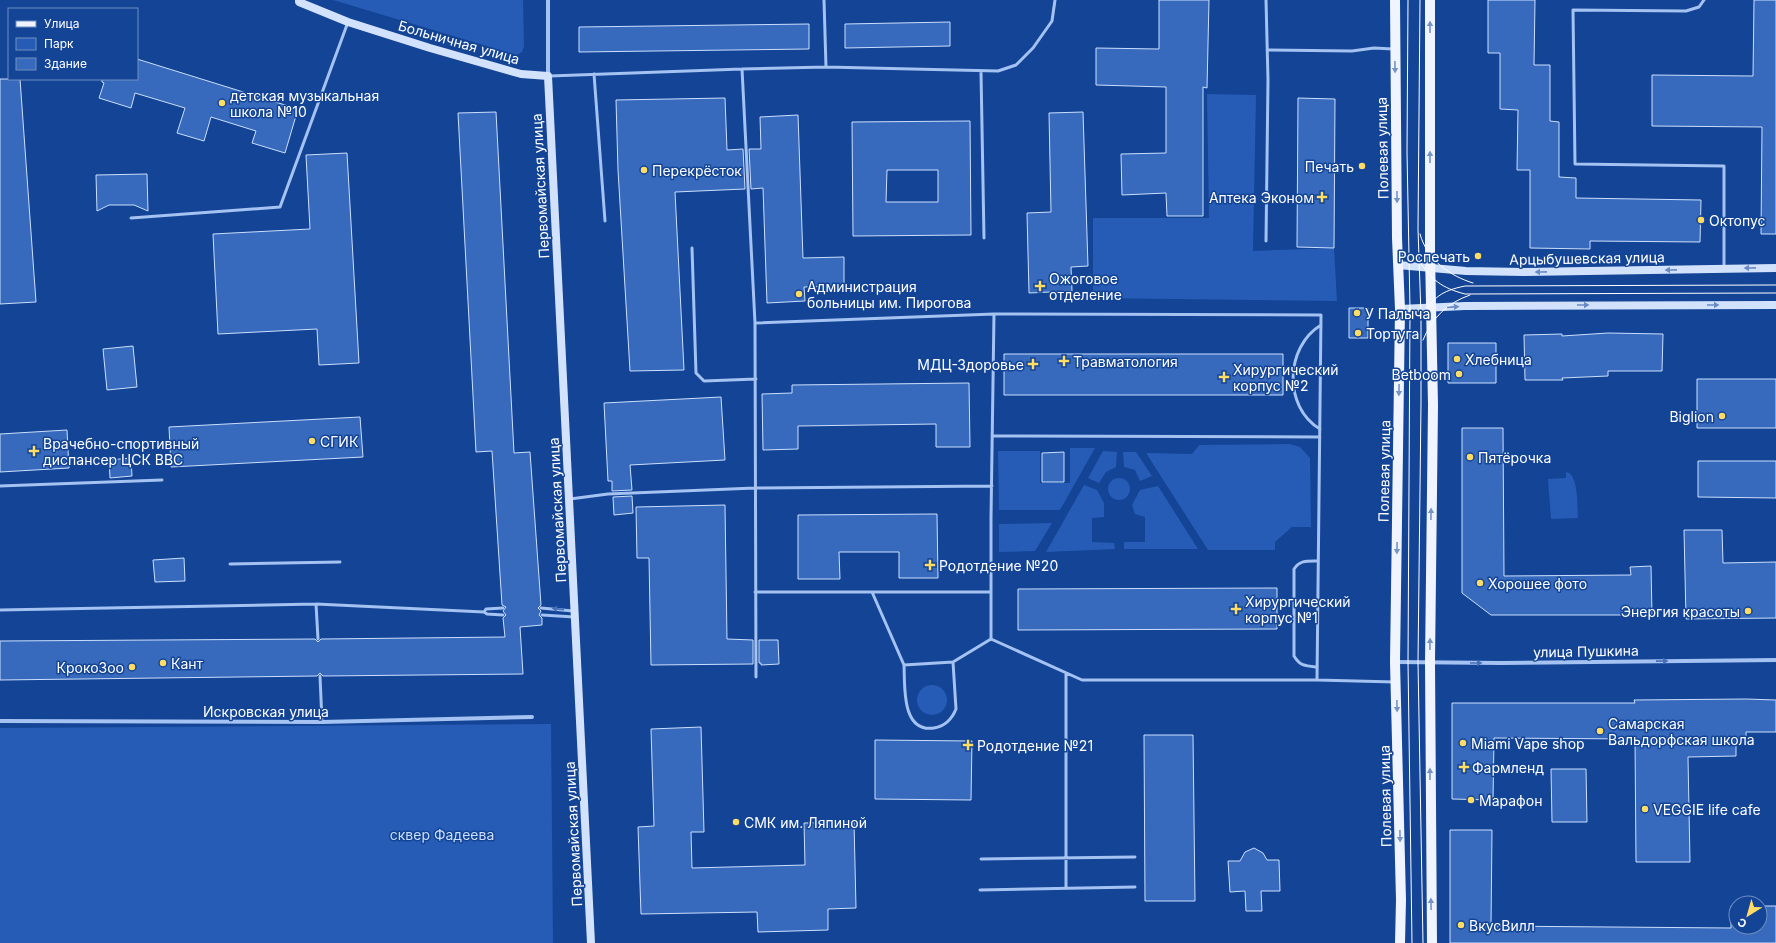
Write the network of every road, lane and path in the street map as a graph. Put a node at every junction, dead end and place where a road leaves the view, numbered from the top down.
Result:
1 (548, 0) edge
2 (824, 0) edge
3 (1055, 0) edge
4 (1266, 0) edge
5 (1395, 0) edge
6 (1430, 0) edge
7 (1704, 0) edge
8 (297, 1) edge
9 (348, 22) junction
10 (1395, 49) junction
11 (1267, 50) junction
12 (826, 67) junction
13 (742, 69) junction
14 (981, 72) junction
15 (594, 74) junction
16 (548, 76) junction
17 (131, 218) dead end
18 (606, 221) dead end
19 (984, 238) dead end
20 (1266, 241) dead end
21 (692, 248) dead end
22 (1398, 264) junction
23 (1430, 266) junction
24 (1776, 268) edge
25 (1724, 269) junction
26 (1776, 305) edge
27 (1431, 308) junction
28 (1400, 309) junction
29 (994, 314) junction
30 (755, 323) junction
31 (1321, 325) junction
32 (756, 380) junction
33 (1320, 429) junction
34 (992, 436) junction
35 (1320, 437) junction
36 (162, 480) dead end
37 (0, 486) edge
38 (992, 486) junction
39 (755, 488) junction
40 (569, 500) junction
41 (1318, 561) junction
42 (340, 562) dead end
43 (230, 564) dead end
44 (755, 592) junction
45 (872, 592) junction
46 (991, 592) junction
47 (316, 604) junction
48 (503, 608) dead end
49 (541, 608) dead end
50 (0, 610) edge
51 (484, 612) junction
52 (542, 614) dead end
53 (575, 614) junction
54 (503, 615) dead end
55 (318, 639) dead end
56 (991, 639) junction
57 (1776, 660) edge
58 (953, 662) junction
59 (1396, 662) junction
60 (1430, 663) junction
61 (904, 665) junction
62 (1317, 666) junction
63 (1066, 673) junction
64 (320, 676) dead end
65 (756, 677) dead end
66 (1317, 680) junction
67 (1396, 682) junction
68 (532, 717) dead end
69 (0, 721) edge
70 (322, 722) junction
71 (1135, 857) dead end
72 (1066, 858) junction
73 (981, 859) dead end
74 (1135, 887) dead end
75 (1066, 888) junction
76 (980, 890) dead end
77 (591, 943) edge
78 (1400, 943) edge
79 (1432, 943) edge

1 - 16 street
2 - 12 lane
3 - 14 lane
4 - 11 lane
5 - 10 main road, Полевая улица
23 -> 6 main road
7 - 25 lane
8 - 9 street, Больничная улица
9 - 16 street, Больничная улица
9 - 17 lane
10 - 11 lane
10 -> 22 main road, Полевая улица
11 - 20 lane
12 - 13 lane
12 - 14 lane
13 - 15 lane
13 - 30 lane
14 - 19 lane
15 - 16 lane
15 - 18 lane
16 - 40 street, Первомайская улица
21 - 32 lane
22 - 23 street, Арцыбушевская улица
22 - 28 main road, Полевая улица
25 -> 23 street, Арцыбушевская улица
23 - 27 main road
24 -> 25 street, Арцыбушевская улица
27 -> 26 street
27 - 28 street
60 -> 27 main road
28 -> 59 main road, Полевая улица
29 - 30 lane
29 - 31 lane
29 - 34 lane
30 - 32 lane
31 - 33 lane
31 - 33 lane
32 - 39 lane
33 - 35 lane
34 - 35 lane
34 - 38 lane
35 - 41 lane
36 - 37 lane
38 - 39 lane
38 - 46 lane
39 - 40 lane
39 - 44 lane
40 - 53 street, Первомайская улица
41 - 62 lane
41 - 62 lane
42 - 43 lane
44 - 45 lane
44 - 65 lane
45 - 46 lane
45 - 61 lane
46 - 56 lane
47 - 50 lane
47 - 51 lane
47 - 55 lane
48 - 51 lane
53 -> 49 lane
51 - 54 lane
52 - 53 lane
53 - 77 street, Первомайская улица
56 - 58 lane
56 - 63 lane
60 -> 57 street, улица Пушкина
58 - 61 lane
58 - 61 lane
59 - 60 street, улица Пушкина
59 - 67 main road, Полевая улица
79 -> 60 main road
62 - 66 lane
63 - 66 lane
63 - 72 lane
64 - 70 lane
66 - 67 lane
67 -> 78 main road, Полевая улица
68 - 70 street, Искровская улица
69 - 70 street, Искровская улица
71 - 72 lane
72 - 73 lane
72 - 75 lane
74 - 75 lane
75 - 76 lane

